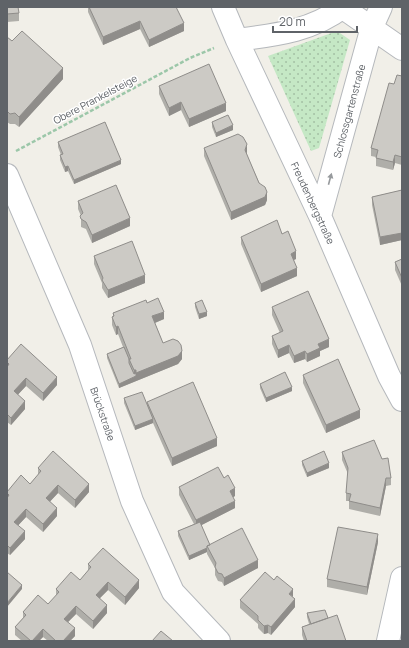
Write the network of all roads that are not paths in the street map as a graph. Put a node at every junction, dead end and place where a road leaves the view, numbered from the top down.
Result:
1 (223, 7) edge
2 (343, 7) edge
3 (381, 7) edge
4 (372, 27) junction
5 (237, 40) junction
6 (402, 49) edge
7 (7, 175) edge
8 (320, 216) junction
9 (402, 400) edge
10 (402, 578) edge
11 (219, 641) edge
12 (388, 641) edge

1 - 5 street, Freudenbergstraße
2 - 4 street
2 - 5 street
3 - 4 street, Schlossgartenstraße
4 - 6 street
8 -> 4 street, Schlossgartenstraße
5 - 8 street, Freudenbergstraße
7 - 11 street, Brückstraße
8 - 9 street, Freudenbergstraße
10 - 12 street

